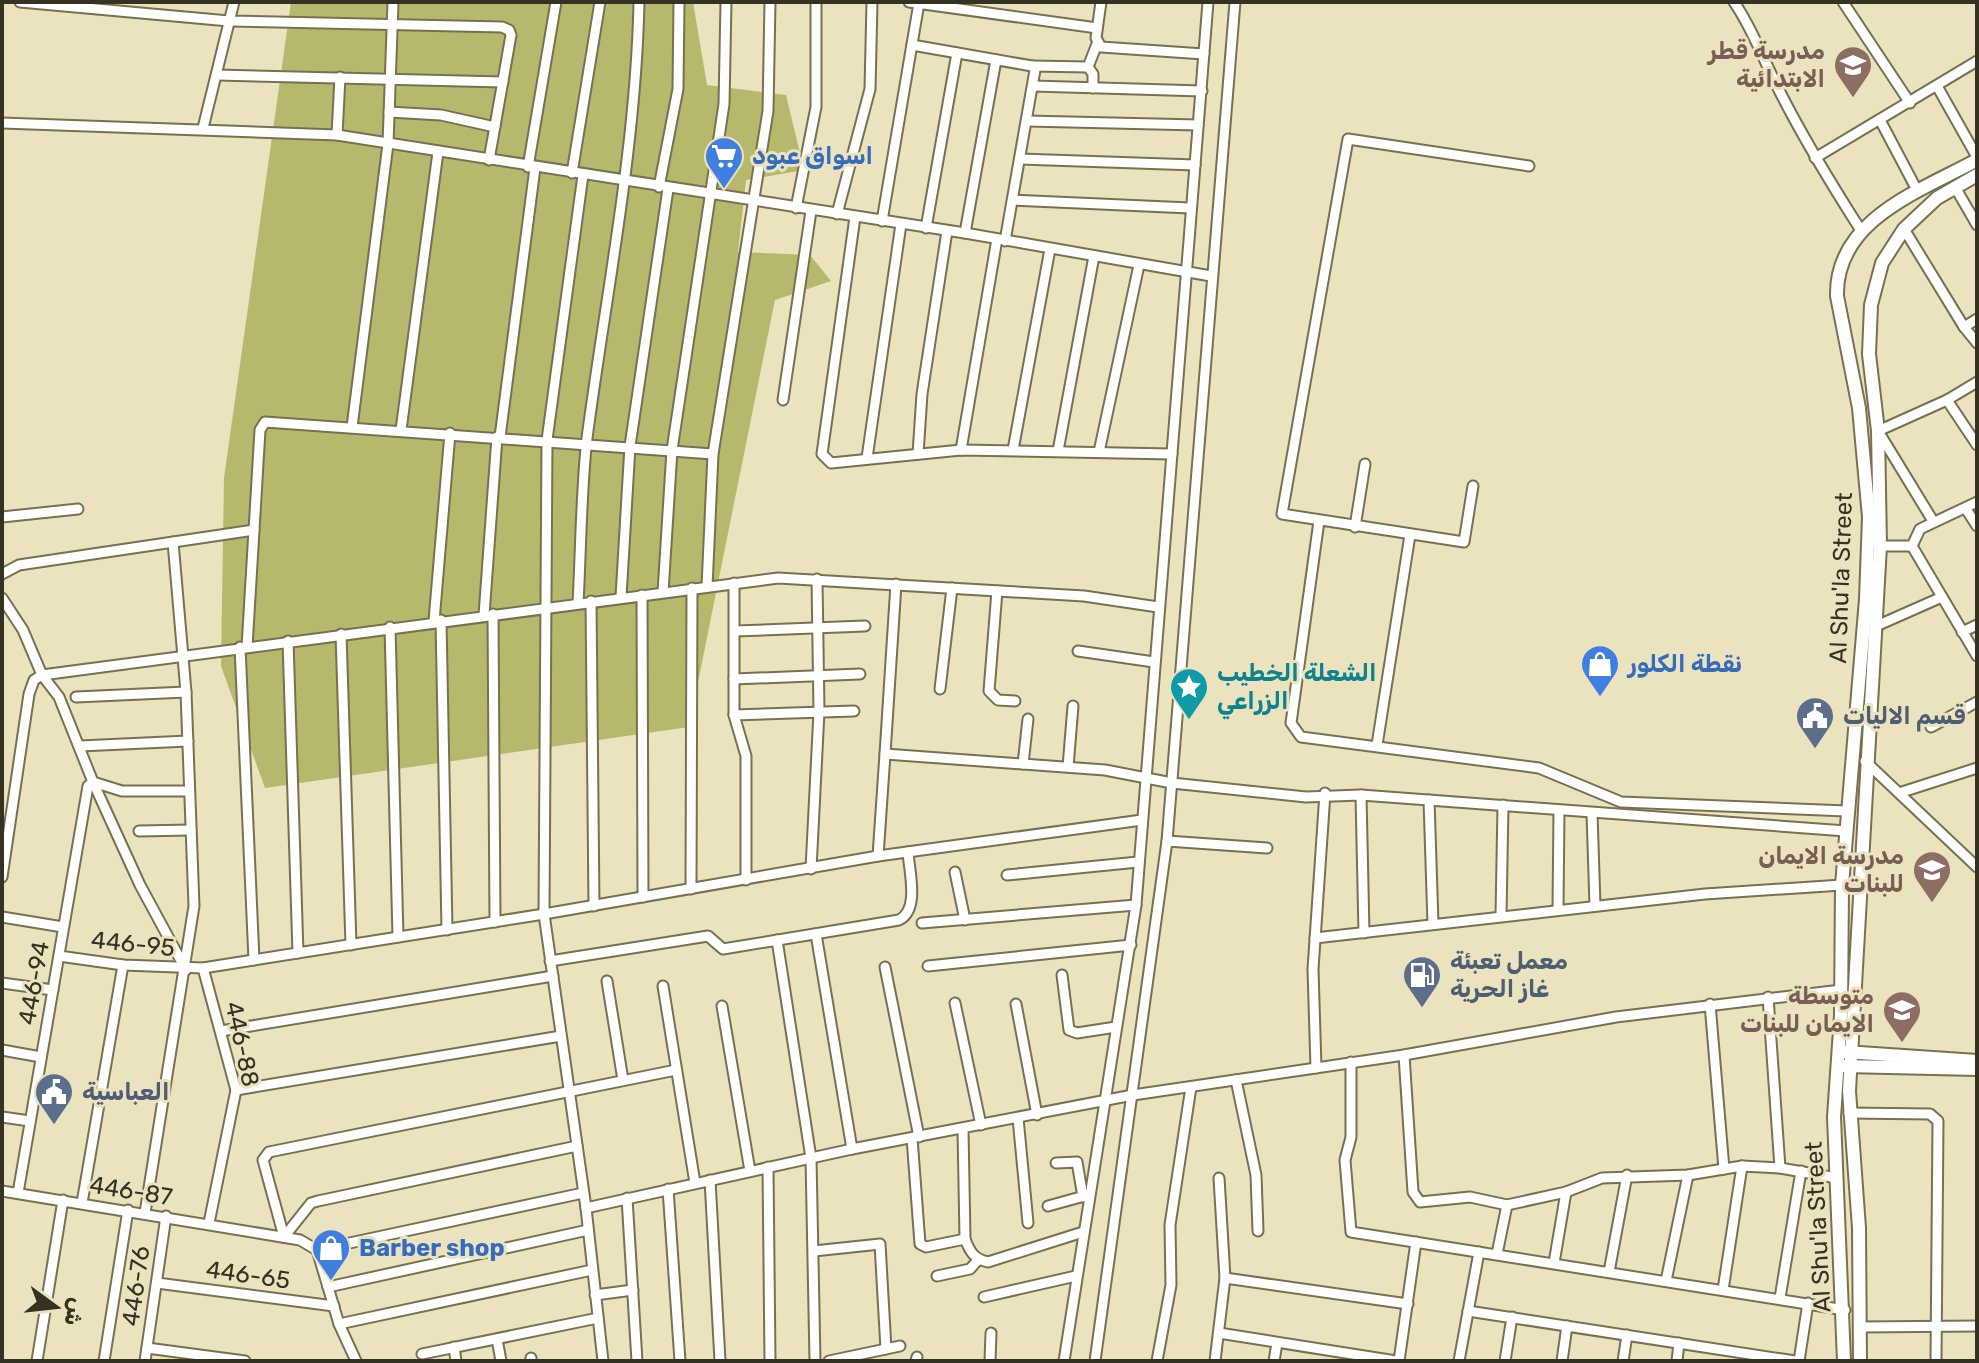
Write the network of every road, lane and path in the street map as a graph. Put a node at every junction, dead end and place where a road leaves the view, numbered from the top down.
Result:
1 (20, 2) edge
2 (234, 2) edge
3 (393, 2) edge
4 (556, 2) edge
5 (600, 2) edge
6 (639, 2) edge
7 (679, 2) edge
8 (726, 2) edge
9 (770, 2) edge
10 (816, 2) edge
11 (872, 2) edge
12 (1101, 2) edge
13 (1208, 2) edge
14 (1235, 2) edge
15 (1734, 2) edge
16 (1843, 2) edge
17 (914, 3) edge
18 (229, 21) junction
19 (393, 26) junction
20 (1097, 28) junction
21 (1097, 44) junction
22 (912, 45) junction
23 (957, 53) junction
24 (1204, 54) junction
25 (996, 60) junction
26 (1977, 61) edge
27 (1032, 66) junction
28 (1088, 67) junction
29 (217, 75) junction
30 (340, 77) junction
31 (391, 78) junction
32 (503, 82) junction
33 (1033, 86) junction
34 (1937, 86) junction
35 (1093, 88) junction
36 (1202, 91) junction
37 (1910, 103) junction
38 (389, 112) junction
39 (1880, 120) junction
40 (1027, 121) junction
41 (2, 123) edge
42 (1198, 125) junction
43 (495, 127) junction
44 (203, 128) junction
45 (337, 135) junction
46 (388, 144) junction
47 (438, 152) junction
48 (1815, 158) junction
49 (1977, 158) edge
50 (1020, 159) junction
51 (489, 160) junction
52 (1195, 165) junction
53 (1529, 166) dead end
54 (531, 167) junction
55 (572, 173) junction
56 (583, 175) junction
57 (1977, 175) edge
58 (623, 182) junction
59 (1955, 187) junction
60 (663, 188) junction
61 (1918, 192) junction
62 (708, 195) junction
63 (1013, 200) junction
64 (752, 202) junction
65 (1902, 202) junction
66 (1925, 207) junction
67 (796, 208) junction
68 (1190, 208) junction
69 (811, 211) junction
70 (837, 214) junction
71 (855, 217) junction
72 (882, 221) junction
73 (901, 224) junction
74 (1907, 225) junction
75 (1977, 225) edge
76 (926, 228) junction
77 (1860, 229) junction
78 (947, 231) junction
79 (965, 233) junction
80 (1001, 240) junction
81 (1050, 249) junction
82 (1094, 256) junction
83 (1139, 265) junction
84 (1187, 273) junction
85 (1211, 276) junction
86 (1977, 319) edge
87 (1964, 327) junction
88 (1977, 343) edge
89 (1977, 382) edge
90 (783, 400) dead end
91 (1947, 400) junction
92 (352, 427) junction
93 (401, 430) junction
94 (1878, 431) junction
95 (450, 433) junction
96 (498, 437) junction
97 (547, 440) junction
98 (587, 442) junction
99 (1976, 443) edge
100 (630, 446) junction
101 (672, 450) junction
102 (961, 450) junction
103 (1013, 450) junction
104 (1058, 451) junction
105 (1099, 452) junction
106 (713, 454) junction
107 (918, 454) junction
108 (1172, 454) junction
109 (867, 458) junction
110 (1365, 464) dead end
111 (1473, 486) dead end
112 (1977, 502) edge
113 (78, 509) dead end
114 (1966, 509) junction
115 (2, 517) edge
116 (1319, 521) junction
117 (1933, 521) junction
118 (1977, 526) edge
119 (1355, 527) junction
120 (254, 530) junction
121 (1410, 535) junction
122 (173, 542) junction
123 (1880, 546) junction
124 (1912, 546) junction
125 (2, 574) edge
126 (817, 579) junction
127 (734, 583) junction
128 (896, 584) junction
129 (707, 587) junction
130 (692, 588) junction
131 (952, 588) junction
132 (997, 591) junction
133 (663, 592) junction
134 (642, 595) junction
135 (621, 597) junction
136 (1942, 597) junction
137 (2, 598) edge
138 (591, 601) junction
139 (578, 603) junction
140 (544, 607) junction
141 (1158, 607) junction
142 (488, 614) junction
143 (438, 621) junction
144 (1977, 625) edge
145 (816, 626) junction
146 (865, 626) dead end
147 (390, 627) junction
148 (1874, 627) junction
149 (735, 631) junction
150 (1962, 632) junction
151 (341, 634) junction
152 (288, 641) junction
153 (243, 647) junction
154 (1078, 651) dead end
155 (184, 655) junction
156 (1977, 656) edge
157 (1154, 662) junction
158 (860, 674) dead end
159 (42, 675) junction
160 (816, 675) junction
161 (734, 679) junction
162 (940, 689) dead end
163 (186, 692) junction
164 (76, 697) dead end
165 (1015, 701) dead end
166 (1977, 702) edge
167 (1073, 706) dead end
168 (854, 711) dead end
169 (819, 712) junction
170 (734, 715) junction
171 (1028, 719) dead end
172 (1931, 727) dead end
173 (188, 741) junction
174 (1377, 745) junction
175 (80, 746) junction
176 (885, 754) junction
177 (1865, 761) junction
178 (1023, 764) junction
179 (1068, 767) junction
180 (1977, 768) edge
181 (1146, 778) junction
182 (93, 782) junction
183 (1172, 783) junction
184 (189, 791) junction
185 (1902, 792) junction
186 (1325, 793) junction
187 (1361, 795) junction
188 (1429, 800) junction
189 (1503, 805) junction
190 (1559, 810) junction
191 (1847, 811) junction
192 (1592, 813) junction
193 (1142, 820) junction
194 (191, 830) junction
195 (139, 831) dead end
196 (1846, 831) junction
197 (1167, 841) junction
198 (1267, 848) dead end
199 (908, 852) junction
200 (878, 856) junction
201 (1138, 862) junction
202 (1977, 867) edge
203 (811, 869) junction
204 (955, 872) dead end
205 (1007, 875) dead end
206 (2, 877) edge
207 (746, 880) junction
208 (1842, 885) junction
209 (691, 889) junction
210 (643, 897) junction
211 (1136, 905) junction
212 (594, 906) junction
213 (1595, 906) junction
214 (1558, 909) junction
215 (544, 914) junction
216 (1501, 915) junction
217 (2, 917) edge
218 (965, 920) junction
219 (495, 922) junction
220 (922, 923) dead end
221 (1433, 924) junction
222 (63, 927) junction
223 (447, 930) junction
224 (1364, 933) junction
225 (816, 934) junction
226 (398, 937) junction
227 (1315, 938) junction
228 (777, 940) junction
229 (351, 945) junction
230 (1131, 945) junction
231 (298, 953) junction
232 (59, 956) junction
233 (254, 960) junction
234 (550, 961) junction
235 (123, 965) junction
236 (928, 966) dead end
237 (885, 967) dead end
238 (203, 968) junction
239 (186, 970) junction
240 (1062, 975) dead end
241 (553, 976) junction
242 (607, 981) dead end
243 (2, 983) edge
244 (663, 986) dead end
245 (53, 990) junction
246 (1841, 990) junction
247 (1768, 997) junction
248 (955, 1003) dead end
249 (1016, 1004) dead end
250 (1710, 1004) junction
251 (722, 1006) dead end
252 (1116, 1027) junction
253 (221, 1031) junction
254 (561, 1036) junction
255 (2, 1050) edge
256 (1837, 1052) junction
257 (1851, 1052) junction
258 (1404, 1055) junction
259 (41, 1057) junction
260 (1977, 1061) edge
261 (1351, 1062) junction
262 (1843, 1066) junction
263 (1316, 1068) junction
264 (1977, 1069) edge
265 (676, 1070) junction
266 (623, 1080) junction
267 (1236, 1080) junction
268 (1191, 1087) junction
269 (236, 1090) junction
270 (569, 1091) junction
271 (1133, 1095) junction
272 (1106, 1100) junction
273 (1849, 1113) junction
274 (1037, 1115) junction
275 (2, 1117) edge
276 (1018, 1118) junction
277 (30, 1121) junction
278 (981, 1125) junction
279 (963, 1129) junction
280 (915, 1138) junction
281 (577, 1146) junction
282 (852, 1149) junction
283 (811, 1158) junction
284 (1056, 1163) dead end
285 (1742, 1166) junction
286 (768, 1167) junction
287 (1780, 1168) junction
288 (1724, 1169) junction
289 (750, 1171) junction
290 (1801, 1171) junction
291 (1627, 1175) junction
292 (1688, 1175) junction
293 (1219, 1178) dead end
294 (1837, 1178) junction
295 (710, 1180) junction
296 (695, 1183) junction
297 (668, 1189) junction
298 (2, 1191) edge
299 (1566, 1192) junction
300 (18, 1193) junction
301 (583, 1193) junction
302 (1087, 1195) junction
303 (627, 1198) junction
304 (63, 1200) junction
305 (82, 1203) junction
306 (1507, 1205) junction
307 (1048, 1206) dead end
308 (586, 1208) junction
309 (128, 1210) junction
310 (145, 1213) junction
311 (166, 1216) junction
312 (209, 1223) junction
313 (1028, 1223) dead end
314 (588, 1230) junction
315 (1258, 1231) dead end
316 (1083, 1232) junction
317 (284, 1237) junction
318 (965, 1239) junction
319 (1416, 1242) junction
320 (317, 1250) junction
321 (814, 1251) junction
322 (1479, 1252) junction
323 (1497, 1254) junction
324 (978, 1260) junction
325 (1554, 1263) junction
326 (592, 1270) junction
327 (1609, 1272) junction
328 (937, 1276) dead end
329 (1076, 1276) junction
330 (1225, 1278) junction
331 (1666, 1281) junction
332 (157, 1283) junction
333 (328, 1287) junction
334 (633, 1290) junction
335 (1723, 1290) junction
336 (595, 1295) junction
337 (984, 1297) dead end
338 (1780, 1298) junction
339 (1808, 1303) junction
340 (1408, 1304) junction
341 (334, 1306) junction
342 (1845, 1310) junction
343 (1468, 1311) junction
344 (1512, 1317) junction
345 (598, 1318) junction
346 (339, 1324) junction
347 (1567, 1326) junction
348 (1937, 1326) junction
349 (1977, 1326) edge
350 (1860, 1327) junction
351 (991, 1333) dead end
352 (1219, 1333) junction
353 (1627, 1335) junction
354 (497, 1339) junction
355 (1277, 1343) junction
356 (1679, 1343) junction
357 (900, 1346) dead end
358 (454, 1347) junction
359 (147, 1348) junction
360 (886, 1349) junction
361 (422, 1354) dead end
362 (1734, 1356) edge
363 (871, 1357) edge
364 (209, 1359) edge
365 (37, 1361) edge
366 (104, 1361) edge
367 (145, 1361) edge
368 (245, 1361) edge
369 (356, 1361) edge
370 (456, 1361) edge
371 (501, 1361) edge
372 (603, 1361) edge
373 (637, 1361) edge
374 (680, 1361) edge
375 (720, 1361) edge
376 (770, 1361) edge
377 (815, 1361) edge
378 (829, 1361) edge
379 (990, 1361) edge
380 (1064, 1361) edge
381 (1095, 1361) edge
382 (1157, 1361) edge
383 (1215, 1361) edge
384 (1274, 1361) edge
385 (1398, 1361) edge
386 (1459, 1361) edge
387 (1505, 1361) edge
388 (1562, 1361) edge
389 (1623, 1361) edge
390 (1677, 1361) edge
391 (1797, 1361) edge
392 (1844, 1361) edge
393 (1860, 1361) edge
394 (1936, 1361) edge

1 - 18 street
2 - 18 street
3 - 19 street
4 - 54 street
5 - 55 street
6 - 58 street
7 - 60 street
8 - 62 street
9 - 64 street
10 - 67 street
11 - 70 street
12 - 20 street
13 - 24 street
14 - 85 street
15 - 48 street
16 - 37 street
17 - 20 street
17 - 22 street
18 - 19 street
18 - 29 street
19 - 31 street
19 - 32 street
20 - 21 street
21 - 24 street
21 - 28 street
22 - 23 street
22 - 72 street
23 - 25 street
23 - 76 street
24 - 36 street
25 - 27 street
25 - 79 street
26 - 34 street
27 - 28 street
27 - 33 street
28 - 35 street
29 - 30 street
29 - 44 street
30 - 31 street
30 - 45 street
31 - 32 street
31 - 38 street
32 - 43 street
33 - 35 street
33 - 40 street
34 - 37 street
34 - 49 street
35 - 36 street
36 - 42 street
37 - 39 street
38 - 43 street
38 - 46 street
39 - 48 street
39 - 61 street
40 - 42 street
40 - 50 street
41 - 44 street
42 - 52 street
43 - 51 street
44 - 45 street
45 - 46 street
46 - 47 street
46 - 92 street
47 - 51 street
47 - 93 street
48 - 77 street
49 - 61 main road, Al Shu'la Street
50 - 52 street
50 - 63 street
51 - 54 street
52 - 68 street
53 - 116 street
54 - 55 street
54 - 96 street
55 - 56 street
56 - 58 street
56 - 97 street
57 - 59 main road, Al Shu'la Street
58 - 60 street
58 - 98 street
59 - 66 main road, Al Shu'la Street
59 - 75 street
60 - 62 street
60 - 100 street
61 - 65 main road, Al Shu'la Street
61 - 66 main road
62 - 64 street
62 - 101 street
63 - 68 street
63 - 80 street
64 - 67 street
64 - 106 street
65 - 74 main road
65 - 77 main road, Al Shu'la Street
66 - 74 main road, Al Shu'la Street
67 - 69 street
68 - 84 street
69 - 70 street
69 - 90 street
70 - 71 street
71 - 72 street
71 - 109 street
72 - 73 street
73 - 76 street
73 - 109 street
74 - 87 street
74 - 94 main road, Al Shu'la Street
76 - 78 street
77 - 191 main road, Al Shu'la Street
78 - 79 street
78 - 107 street
79 - 80 street
80 - 81 street
80 - 102 street
81 - 82 street
81 - 103 street
82 - 83 street
82 - 104 street
83 - 84 street
83 - 105 street
84 - 85 street
84 - 108 street
85 - 183 street
86 - 87 street
87 - 88 street
89 - 91 street
91 - 94 street
91 - 99 street
92 - 93 street
92 - 120 street
93 - 95 street
94 - 117 street
94 - 123 main road, Al Shu'la Street
95 - 96 street
95 - 143 street
96 - 97 street
96 - 142 street
97 - 98 street
97 - 140 street
98 - 100 street
98 - 139 street
100 - 101 street
100 - 135 street
101 - 106 street
101 - 133 street
102 - 103 street
102 - 107 street
103 - 104 street
104 - 105 street
105 - 108 street
106 - 129 street
107 - 109 street
108 - 141 street
110 - 119 street
111 - 121 street
112 - 114 street
113 - 115 street
114 - 117 street
114 - 118 street
116 - 119 street
116 - 174 street
117 - 124 street
119 - 121 street
120 - 122 street
120 - 153 street
121 - 174 street
122 - 125 street
122 - 155 street
123 - 124 street
123 - 148 main road, Al Shu'la Street
124 - 136 street
126 - 127 street
126 - 128 street
126 - 145 street
127 - 129 street
127 - 149 street
128 - 131 street
128 - 176 street
129 - 130 street
130 - 133 street
130 - 209 street
131 - 132 street
131 - 162 street
132 - 141 street
132 - 165 street
133 - 134 street
134 - 135 street
134 - 210 street
135 - 138 street
136 - 148 street
136 - 150 street
137 - 159 street
138 - 139 street
138 - 212 street
139 - 140 street
140 - 142 street
140 - 215 street
141 - 157 street
142 - 143 street
142 - 219 street
143 - 147 street
143 - 223 street
144 - 150 street
145 - 146 street
145 - 149 street
145 - 160 street
147 - 151 street
147 - 226 street
148 - 177 main road, Al Shu'la Street
149 - 161 street
150 - 156 street
151 - 152 street
151 - 229 street
152 - 153 street
152 - 231 street
153 - 155 street
153 - 233 street
154 - 157 street
155 - 159 street
155 - 163 street
157 - 181 street
158 - 160 street
159 - 175 street
159 - 206 street
160 - 161 street
160 - 169 street
161 - 170 street
163 - 164 street
163 - 173 street
166 - 172 street
167 - 179 street
168 - 169 street
169 - 170 street
169 - 203 street
170 - 207 street
171 - 178 street
173 - 175 street
173 - 184 street
174 - 191 street
175 - 182 street
176 - 178 street
176 - 200 street
177 - 185 street
177 - 257 main road, Al Shu'la Street
178 - 179 street
179 - 181 street
180 - 185 street
181 - 183 street
181 - 193 street
182 - 184 street
182 - 222 street, 446-94
182 - 239 street
183 - 186 street
183 - 197 street
184 - 194 street
185 - 202 street
186 - 187 street
186 - 227 street
187 - 188 street
187 - 224 street
188 - 189 street
188 - 221 street
189 - 190 street
189 - 216 street
190 - 192 street
190 - 214 street
191 - 196 main road, Al Shu'la Street
192 - 196 street
192 - 213 street
193 - 199 street, 446-95
193 - 201 street
194 - 195 street
194 - 239 street
196 - 208 main road, Al Shu'la Street
197 - 198 street
197 - 271 street
199 - 200 street, 446-95
199 - 225 street
200 - 203 street, 446-95
201 - 205 street
201 - 211 street
203 - 207 street, 446-95
204 - 218 street
207 - 209 street, 446-95
208 - 213 street
208 - 246 main road, Al Shu'la Street
209 - 210 street, 446-95
210 - 212 street, 446-95
211 - 218 street
211 - 230 street
212 - 215 street, 446-95
213 - 214 street
214 - 216 street
215 - 219 street, 446-95
215 - 234 street
216 - 221 street
217 - 222 street, 446-95
218 - 220 street
219 - 223 street, 446-95
221 - 224 street
222 - 232 street, 446-94
223 - 226 street, 446-95
224 - 227 street
225 - 228 street
225 - 282 street
226 - 229 street, 446-95
227 - 263 street
228 - 234 street
228 - 283 street
229 - 231 street, 446-95
230 - 236 street
230 - 252 street
231 - 233 street, 446-95
232 - 235 street, 446-95
232 - 245 street, 446-94
233 - 238 street, 446-95
234 - 241 street
235 - 239 street, 446-95
235 - 305 street
237 - 280 street
238 - 239 street, 446-95
238 - 253 street, 446-88
239 - 310 street
240 - 252 street
241 - 253 street
241 - 254 street
242 - 266 street
243 - 245 street
244 - 265 street
245 - 259 street, 446-94
246 - 247 street
246 - 256 main road, Al Shu'la Street
247 - 250 street
247 - 287 street
248 - 278 street
249 - 274 street
250 - 258 street
250 - 288 street
251 - 289 street
252 - 272 street
253 - 269 street, 446-88
254 - 269 street
254 - 270 street
255 - 259 street
256 - 257 main road
256 - 262 main road, Al Shu'la Street
257 - 260 main road
257 - 262 main road, Al Shu'la Street
258 - 261 street
258 - 306 street
259 - 277 street, 446-94
261 - 263 street
261 - 319 street
262 - 264 main road
262 - 273 main road, Al Shu'la Street
262 - 294 main road, Al Shu'la Street
263 - 267 street
265 - 266 street
265 - 296 street
266 - 270 street
267 - 268 street
267 - 315 street
268 - 271 street
268 - 382 street
269 - 312 street, 446-88
270 - 281 street
270 - 317 street
271 - 272 street
271 - 381 street
272 - 274 street
272 - 302 street
273 - 348 street
273 - 350 main road, Al Shu'la Street
274 - 276 street
275 - 277 street
276 - 278 street
276 - 313 street
277 - 300 street, 446-94
278 - 279 street
279 - 280 street
279 - 318 street
280 - 282 street
280 - 318 street
281 - 301 street
281 - 317 street
282 - 283 street
283 - 286 street
283 - 321 street
284 - 302 street
285 - 287 street
285 - 288 street
285 - 335 street
286 - 289 street
286 - 376 street
287 - 290 street
288 - 292 street
289 - 295 street
290 - 294 street
290 - 338 street
291 - 292 street
291 - 299 street
291 - 327 street
292 - 331 street
293 - 330 street
294 - 342 main road, Al Shu'la Street
295 - 296 street
295 - 375 street
296 - 297 street
297 - 303 street
297 - 374 street
298 - 300 street, 446-87
299 - 306 street
299 - 325 street
300 - 304 street, 446-87
301 - 308 street
301 - 320 street
302 - 307 street
302 - 316 street
303 - 308 street
303 - 334 street
304 - 305 street, 446-87
304 - 365 street
305 - 309 street, 446-87
306 - 323 street
308 - 314 street
309 - 310 street, 446-87
309 - 366 street
310 - 311 street, 446-87
311 - 312 street, 446-87
311 - 332 street, 446-76
312 - 317 street, 446-87
314 - 326 street
314 - 333 street
316 - 324 street
316 - 329 street
317 - 320 street, 446-87
318 - 324 street
319 - 322 street
319 - 340 street
320 - 333 street
321 - 360 street
321 - 377 street
322 - 323 street
322 - 343 street
323 - 325 street
324 - 328 street
325 - 327 street
326 - 336 street
326 - 346 street
327 - 331 street
329 - 337 street
329 - 380 street
330 - 340 street
330 - 352 street
331 - 335 street
332 - 341 street, 446-65
332 - 359 street, 446-76
333 - 341 street
334 - 336 street
334 - 373 street
335 - 338 street
336 - 345 street
338 - 339 street
339 - 342 street
339 - 391 street
340 - 385 street
341 - 346 street
342 - 392 main road, Al Shu'la Street
343 - 344 street
343 - 386 street
344 - 347 street
344 - 387 street
345 - 354 street
345 - 372 street
346 - 369 street
347 - 353 street
347 - 388 street
348 - 349 street
348 - 350 street
348 - 394 street
350 - 393 main road, Al Shu'la Street
351 - 379 street
352 - 355 street
352 - 383 street
353 - 356 street
353 - 389 street
354 - 358 street
354 - 371 street
355 - 384 street
355 - 385 street
356 - 362 street
356 - 390 street
357 - 360 street
358 - 361 street
358 - 370 street
359 - 364 street
359 - 367 street, 446-76
360 - 363 street
362 - 391 street
363 - 378 street
364 - 368 street

